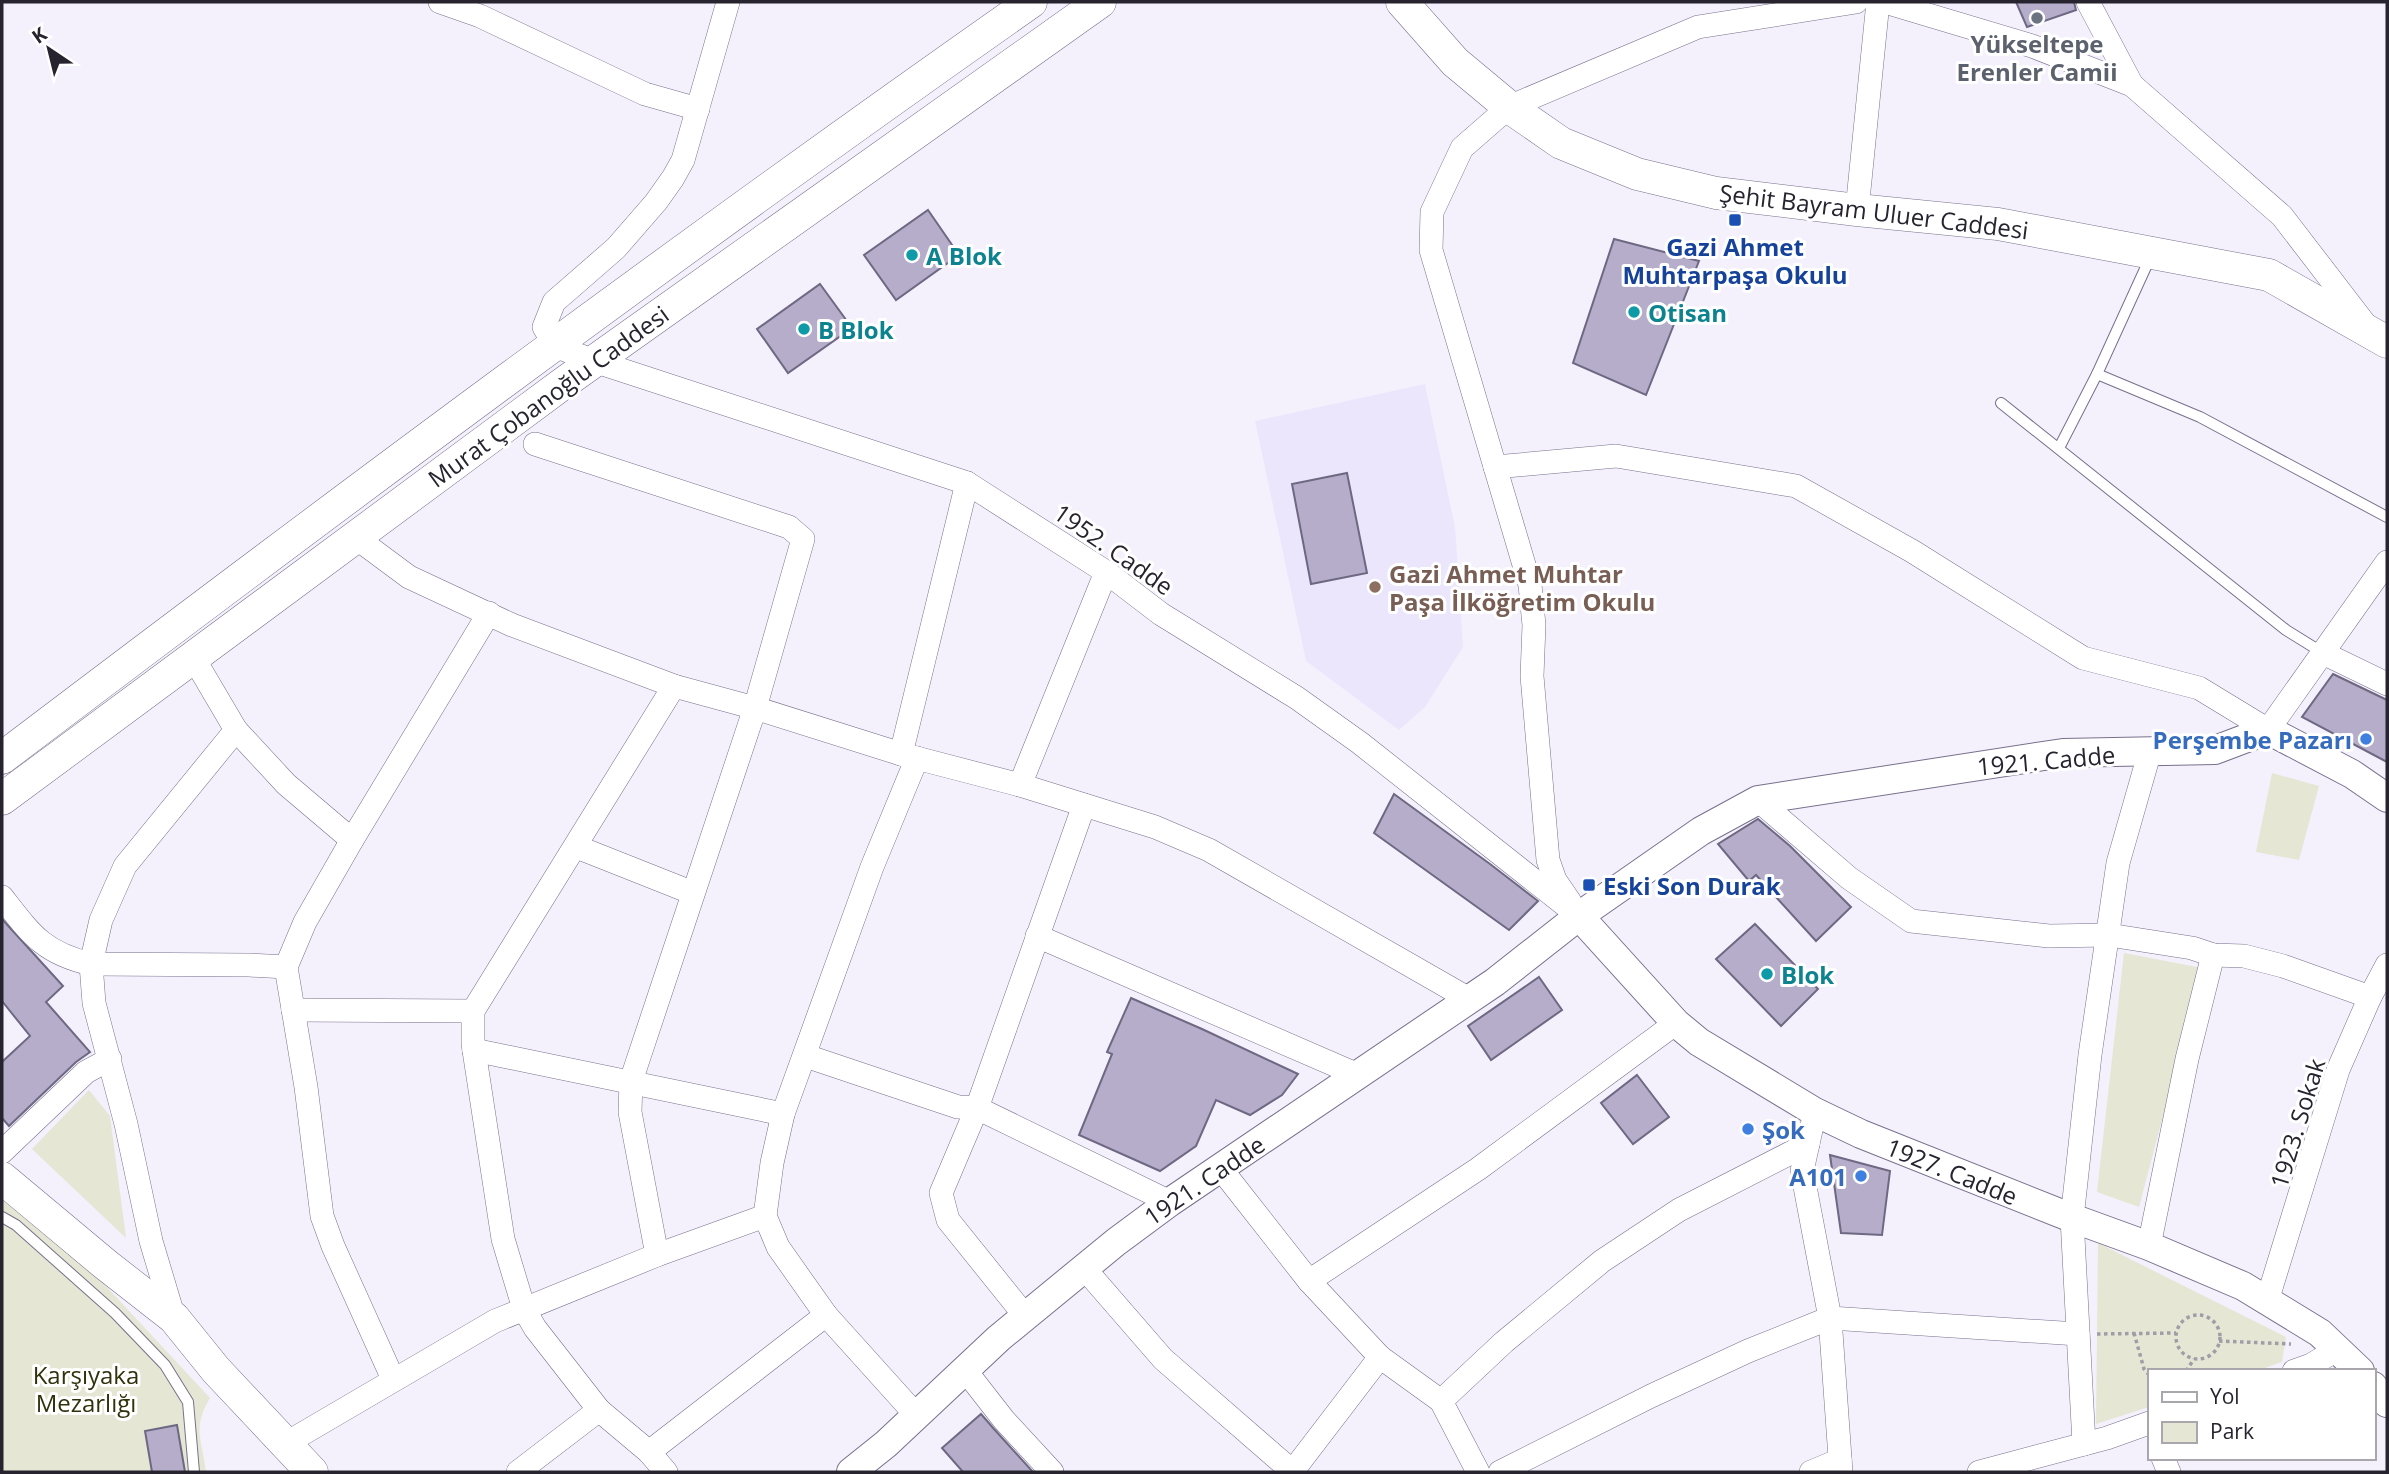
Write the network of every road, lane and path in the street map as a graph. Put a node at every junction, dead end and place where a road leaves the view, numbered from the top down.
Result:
1 (440, 2) edge
2 (728, 2) edge
3 (1031, 2) edge
4 (1100, 2) edge
5 (1402, 2) edge
6 (1856, 2) edge
7 (1878, 2) edge
8 (1885, 2) edge
9 (2088, 2) edge
10 (483, 9) edge
11 (2132, 85) junction
12 (1509, 107) junction
13 (698, 109) junction
14 (1857, 210) junction
15 (2153, 252) junction
16 (2380, 339) edge
17 (555, 346) junction
18 (594, 361) junction
19 (2097, 374) junction
20 (2001, 403) dead end
21 (535, 444) dead end
22 (2060, 448) junction
23 (1495, 467) junction
24 (967, 483) junction
25 (2387, 517) edge
26 (355, 537) junction
27 (2387, 562) edge
28 (1106, 572) junction
29 (489, 613) junction
30 (2323, 653) junction
31 (193, 657) junction
32 (2387, 684) edge
33 (674, 686) junction
34 (755, 708) junction
35 (236, 730) junction
36 (2268, 730) junction
37 (2150, 751) junction
38 (909, 756) junction
39 (2, 758) edge
40 (1020, 785) junction
41 (2387, 798) edge
42 (2, 799) edge
43 (1758, 800) junction
44 (1084, 805) junction
45 (352, 840) junction
46 (577, 847) junction
47 (693, 893) junction
48 (2, 897) edge
49 (1580, 916) junction
50 (2109, 935) junction
51 (1037, 936) junction
52 (2213, 955) junction
53 (92, 964) junction
54 (2387, 965) edge
55 (286, 967) junction
56 (2370, 997) junction
57 (1469, 999) junction
58 (293, 1010) junction
59 (473, 1011) junction
60 (1676, 1023) junction
61 (474, 1049) junction
62 (806, 1056) junction
63 (110, 1059) junction
64 (1358, 1074) junction
65 (631, 1081) junction
66 (977, 1108) junction
67 (1815, 1112) junction
68 (783, 1114) junction
69 (1808, 1144) junction
70 (2, 1152) edge
71 (1221, 1169) junction
72 (2, 1178) edge
73 (1170, 1202) junction
74 (765, 1216) junction
75 (2, 1217) edge
76 (2072, 1219) junction
77 (2149, 1246) junction
78 (657, 1255) junction
79 (1084, 1268) junction
80 (1309, 1282) junction
81 (2267, 1301) junction
82 (524, 1309) junction
83 (827, 1315) junction
84 (1026, 1317) junction
85 (174, 1318) junction
86 (1830, 1318) junction
87 (2134, 1333) junction
88 (2176, 1333) junction
89 (2078, 1334) junction
90 (2220, 1341) junction
91 (2300, 1345) dead end
92 (2338, 1349) junction
93 (1380, 1357) junction
94 (2194, 1359) junction
95 (2187, 1369) edge
96 (2300, 1369) edge
97 (2359, 1369) edge
98 (965, 1370) junction
99 (2148, 1373) edge
100 (393, 1380) junction
101 (1441, 1401) junction
102 (599, 1409) junction
103 (917, 1416) junction
104 (2148, 1423) edge
105 (285, 1444) junction
106 (2084, 1444) junction
107 (649, 1452) junction
108 (1840, 1466) edge
109 (194, 1472) edge
110 (312, 1472) edge
111 (517, 1472) edge
112 (666, 1472) edge
113 (851, 1472) edge
114 (1052, 1472) edge
115 (1293, 1472) edge
116 (1478, 1472) edge
117 (1500, 1472) edge
118 (1811, 1472) edge
119 (1979, 1472) edge

1 - 10 street
2 - 13 street
3 - 17 main road, Murat Çobanoğlu Caddesi
4 - 18 main road, Murat Çobanoğlu Caddesi
5 - 12 main road, Şehit Bayram Uluer Caddesi
6 - 12 street
7 - 14 street
8 - 11 street
9 - 11 street
10 - 13 street
11 - 16 street
12 - 14 main road, Şehit Bayram Uluer Caddesi
12 - 23 street
13 - 17 street
14 - 15 main road, Şehit Bayram Uluer Caddesi
15 - 16 main road, Şehit Bayram Uluer Caddesi
15 - 19 lane
17 - 18 street, 1952. Cadde
17 - 39 main road, Murat Çobanoğlu Caddesi
18 - 24 street, 1952. Cadde
18 - 26 main road, Murat Çobanoğlu Caddesi
19 - 22 lane
19 - 25 lane
20 - 22 lane
21 - 34 street
22 - 30 lane
23 - 36 street
23 - 49 street
24 - 28 street, 1952. Cadde
24 - 38 street
26 - 29 street
26 - 31 main road, Murat Çobanoğlu Caddesi
27 - 30 street
28 - 40 street
28 - 49 street, 1952. Cadde
29 - 33 street
29 - 45 street
30 - 32 street
30 - 36 street
31 - 35 street
31 - 42 main road, Murat Çobanoğlu Caddesi
33 - 34 street
33 - 46 street
34 - 38 street
34 - 47 street
35 - 45 street
35 - 53 street
36 - 37 street, 1921. Cadde
36 - 41 street
37 - 43 street, 1921. Cadde
37 - 50 street
38 - 40 street
38 - 62 street
40 - 44 street
43 - 49 street, 1921. Cadde
43 - 50 street
44 - 51 street
44 - 57 street
45 - 55 street
46 - 47 street
46 - 59 street
47 - 65 street
48 - 53 street
49 - 57 street, 1921. Cadde
49 - 60 street, 1927. Cadde
50 - 52 street
50 - 76 street
51 - 64 street
51 - 66 street
52 - 56 street
52 - 77 street
53 - 55 street
53 - 63 street
54 - 56 street, 1923. Sokak
55 - 58 street
56 - 81 street, 1923. Sokak
57 - 64 street, 1921. Cadde
58 - 59 street
58 - 100 street
59 - 61 street
60 - 67 street, 1927. Cadde
60 - 80 street
61 - 65 street
61 - 82 street
62 - 66 street
62 - 68 street
63 - 70 street
63 - 85 street
64 - 71 street, 1921. Cadde
65 - 68 street
65 - 78 street
66 - 73 street
66 - 84 street
67 - 69 street
67 - 76 street, 1927. Cadde
68 - 74 street
69 - 86 street
69 - 101 street
71 - 73 street, 1921. Cadde
71 - 80 street
72 - 85 main road
73 - 79 street, 1921. Cadde
74 - 78 street
74 - 83 street
75 - 109 lane
76 - 77 street, 1927. Cadde
76 - 89 street
77 - 81 street, 1927. Cadde
78 - 82 street
79 - 84 street, 1921. Cadde
79 - 115 street
80 - 93 street
81 - 92 street, 1927. Cadde
82 - 100 street
82 - 102 street
83 - 103 street
83 - 107 street
84 - 98 street, 1921. Cadde
85 - 105 main road
86 - 89 street
86 - 108 street
86 - 117 street
87 - 88 path
87 - 89 path
87 - 99 path
88 - 90 path
88 - 94 path
89 - 106 street
90 - 91 path
90 - 94 path
92 - 96 street
92 - 97 street, 1927. Cadde
93 - 101 street
93 - 115 street
94 - 95 path
98 - 103 street, 1921. Cadde
98 - 114 street
100 - 105 street
101 - 116 street
102 - 107 street
102 - 111 street
103 - 113 street, 1921. Cadde
104 - 106 street
105 - 110 main road
106 - 119 street
107 - 112 street
108 - 118 street

